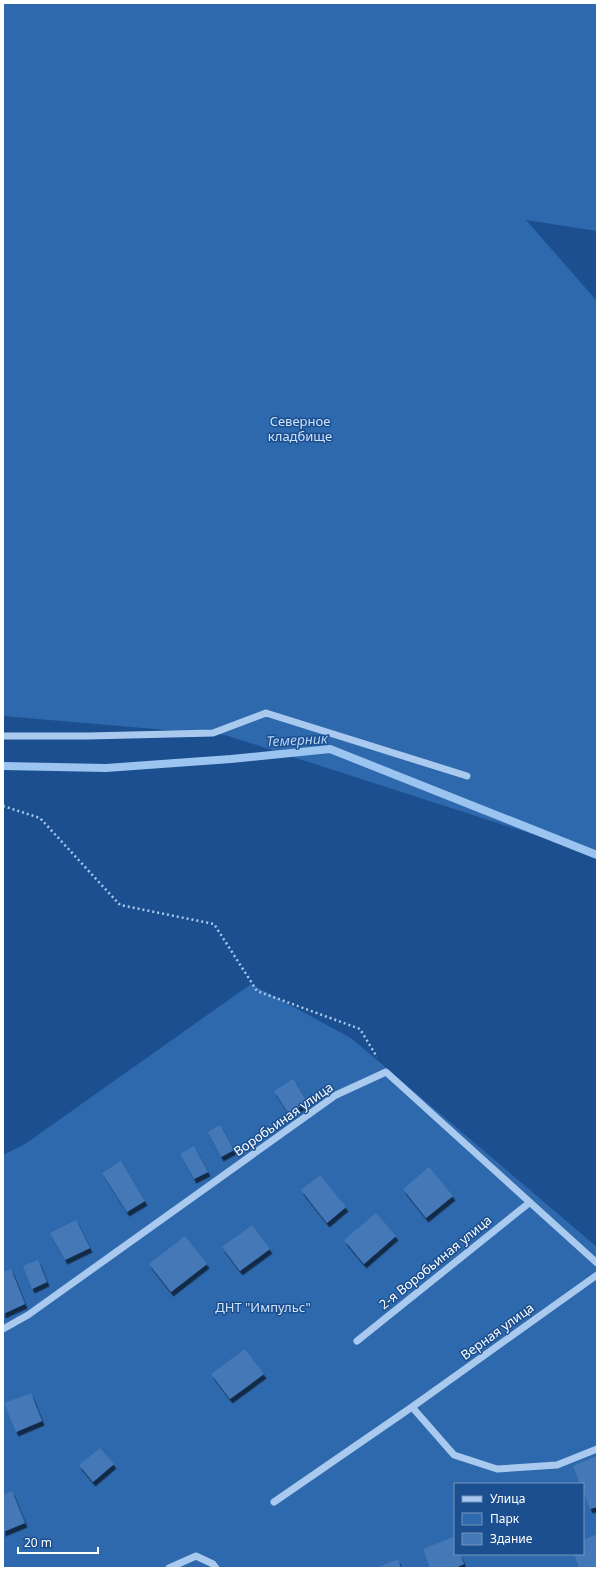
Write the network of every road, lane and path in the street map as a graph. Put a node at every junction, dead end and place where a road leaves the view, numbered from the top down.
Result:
1 (3, 736) edge
2 (466, 776) dead end
3 (3, 806) edge
4 (386, 1072) junction
5 (529, 1202) junction
6 (597, 1263) edge
7 (597, 1274) edge
8 (3, 1329) edge
9 (356, 1341) dead end
10 (412, 1407) junction
11 (597, 1449) edge
12 (274, 1502) dead end
13 (169, 1568) edge
14 (216, 1568) edge

1 - 2 street
3 - 4 path
4 - 5 street
4 - 8 street, Воробьиная улица
5 - 6 street
5 - 9 street, 2-я Воробьиная улица
7 - 10 street, Верная улица
10 - 11 street
10 - 12 street, Верная улица
13 - 14 street

